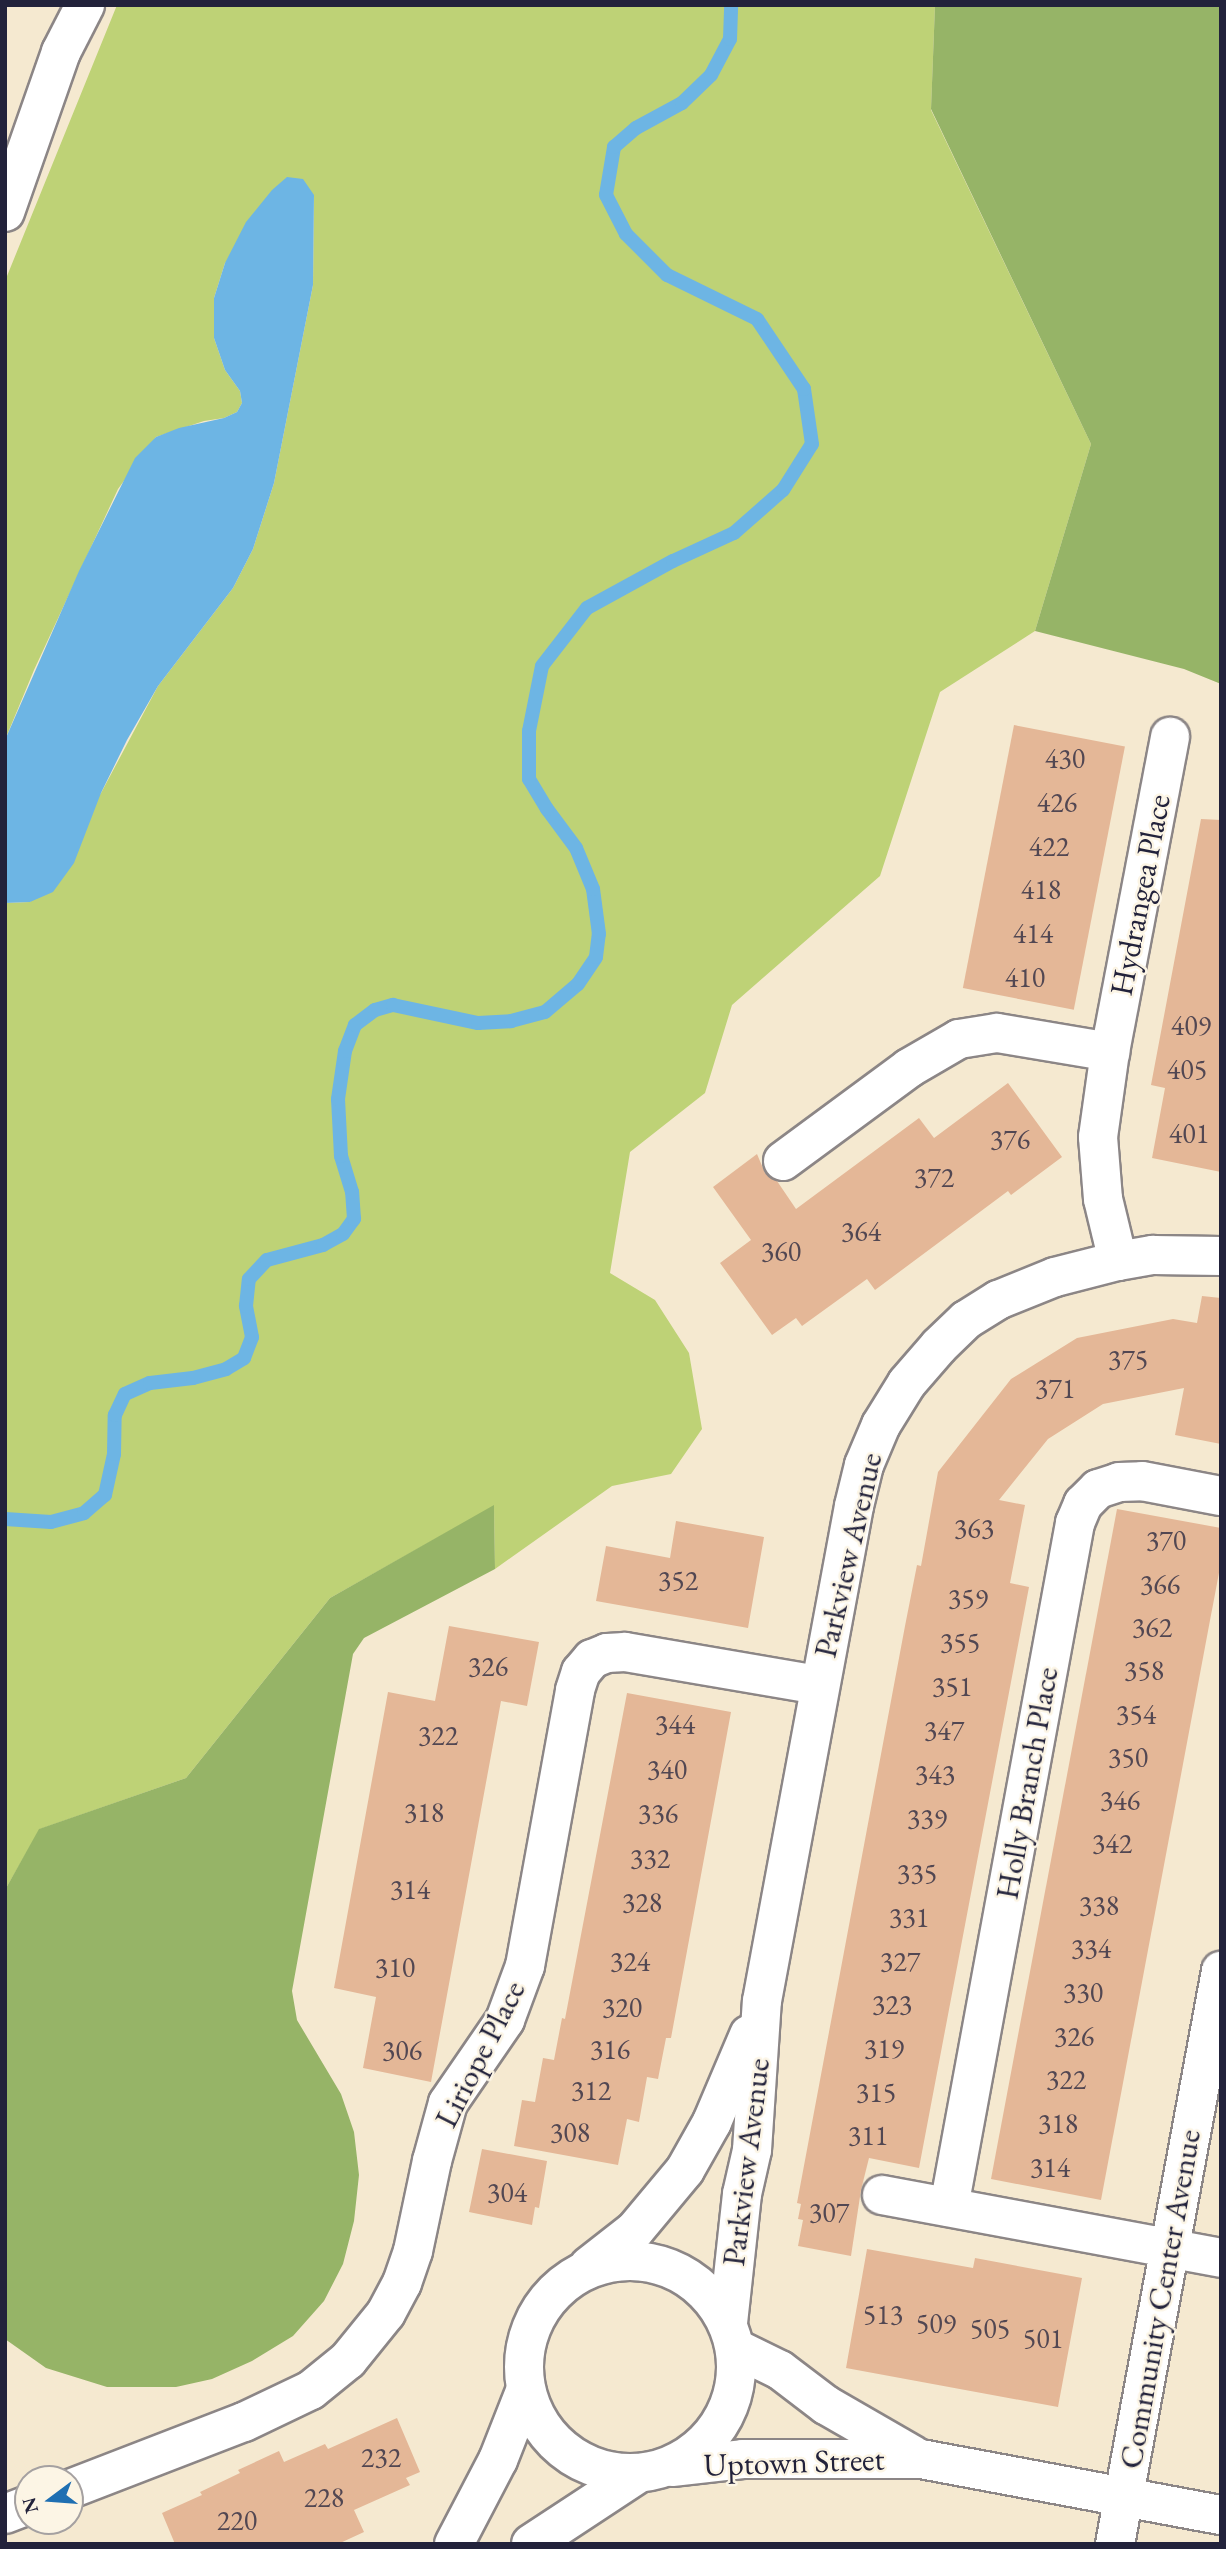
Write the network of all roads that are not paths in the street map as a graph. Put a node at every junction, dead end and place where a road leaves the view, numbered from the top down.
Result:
1 (85, 5) edge
2 (5, 212) edge
3 (1170, 737) dead end
4 (1110, 1052) junction
5 (783, 1161) dead end
6 (1221, 1256) edge
7 (1118, 1261) junction
8 (1221, 1496) edge
9 (819, 1685) junction
10 (1221, 1971) edge
11 (762, 2001) junction
12 (882, 2195) dead end
13 (949, 2207) junction
14 (1170, 2249) junction
15 (1221, 2258) edge
16 (584, 2270) junction
17 (731, 2336) junction
18 (526, 2389) junction
19 (921, 2459) junction
20 (653, 2470) junction
21 (84, 2484) edge
22 (1124, 2496) junction
23 (1221, 2515) edge
24 (454, 2544) edge
25 (531, 2544) edge
26 (1115, 2544) edge

1 - 2 main road
3 - 4 main road, Hydrangea Place
4 - 5 main road
4 - 7 main road, Hydrangea Place
6 - 7 main road, Parkview Avenue
7 - 9 main road, Parkview Avenue
8 - 13 main road, Holly Branch Place
9 - 11 main road, Parkview Avenue
9 - 21 main road, Liriope Place
10 - 14 main road, Community Center Avenue
11 - 16 main road, Parkview Avenue
11 - 17 main road, Parkview Avenue
12 - 13 main road
13 - 14 main road
14 - 15 main road
14 - 22 main road, Community Center Avenue
16 - 17 main road
16 - 18 main road
17 - 19 main road, Uptown Street
17 - 20 main road
18 - 20 main road
18 - 24 main road
19 - 20 main road, Uptown Street
19 - 22 main road, Uptown Street
20 - 25 main road
22 - 23 main road, Uptown Street
22 - 26 main road, Community Center Avenue

